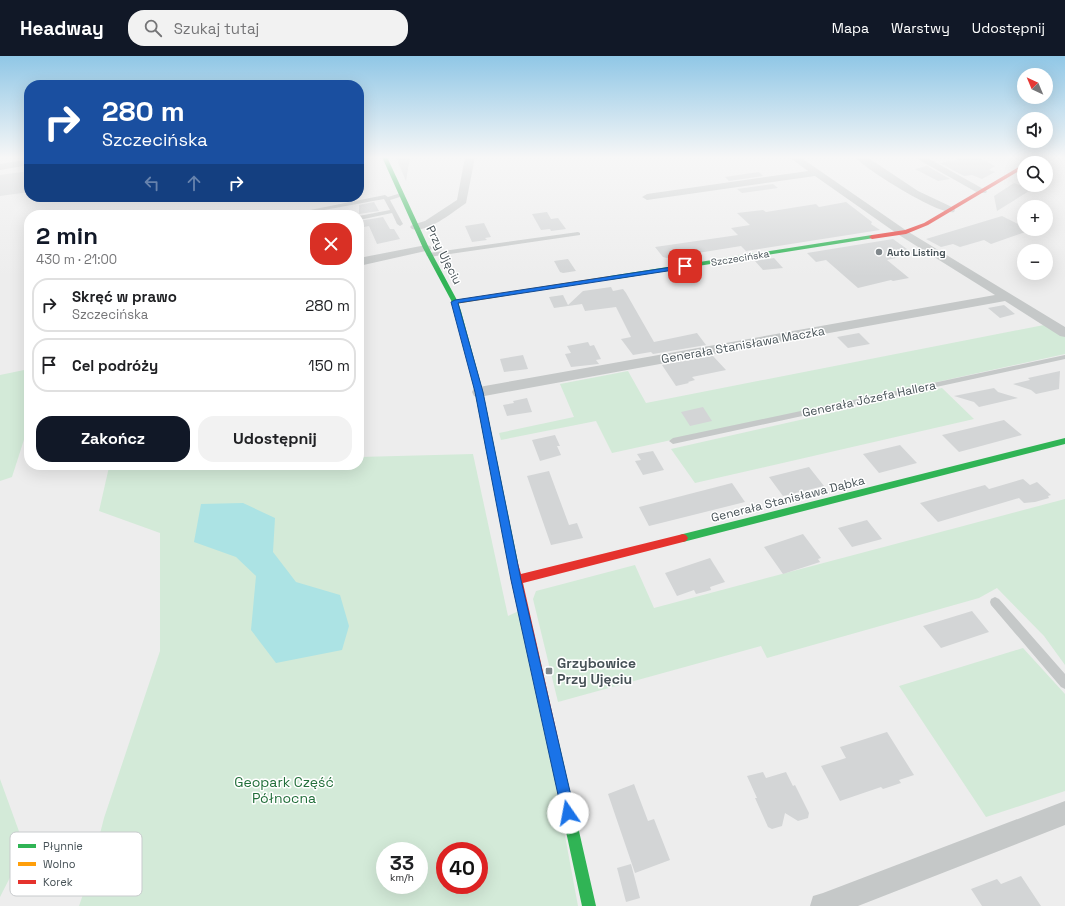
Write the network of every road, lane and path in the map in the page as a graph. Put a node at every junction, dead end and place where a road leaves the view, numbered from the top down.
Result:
1 (381, 197) edge
2 (395, 197) edge
3 (402, 197) edge
4 (463, 197) edge
5 (851, 197) edge
6 (922, 197) edge
7 (972, 197) edge
8 (387, 199) joint
9 (364, 200) edge
10 (352, 202) edge
11 (308, 210) dead end
12 (950, 210) junction
13 (394, 211) junction
14 (364, 217) edge
15 (400, 224) dead end
16 (416, 227) junction
17 (903, 233) junction
18 (578, 234) dead end
19 (427, 251) junction
20 (364, 261) edge
21 (1008, 297) junction
22 (455, 302) junction
23 (1065, 333) edge
24 (1065, 357) edge
25 (479, 392) junction
26 (673, 441) dead end
27 (1065, 441) edge
28 (516, 580) junction
29 (994, 602) dead end
30 (1065, 683) edge
31 (1065, 813) edge
32 (589, 906) edge
33 (823, 906) edge

1 - 9 lane
2 - 8 lane
3 - 16 street, Przy Ujęciu
4 - 16 street
5 - 17 street
6 - 12 street
7 - 12 street, Szczecińska
8 - 13 lane
10 - 11 lane
12 - 17 street, Szczecińska
13 - 14 lane
13 - 15 lane
16 - 19 street, Przy Ujęciu
17 - 21 street
17 - 22 street, Szczecińska
18 - 19 lane
19 - 20 street
19 - 22 street, Przy Ujęciu
21 - 23 street
21 - 25 street, Generała Stanisława Maczka
22 - 25 street, Przy Ujęciu
24 - 26 lane, Generała Józefa Hallera
25 - 28 street, Przy Ujęciu
27 - 28 street, Generała Stanisława Dąbka
28 - 32 street, Przy Ujęciu
29 - 30 lane
31 - 33 street

